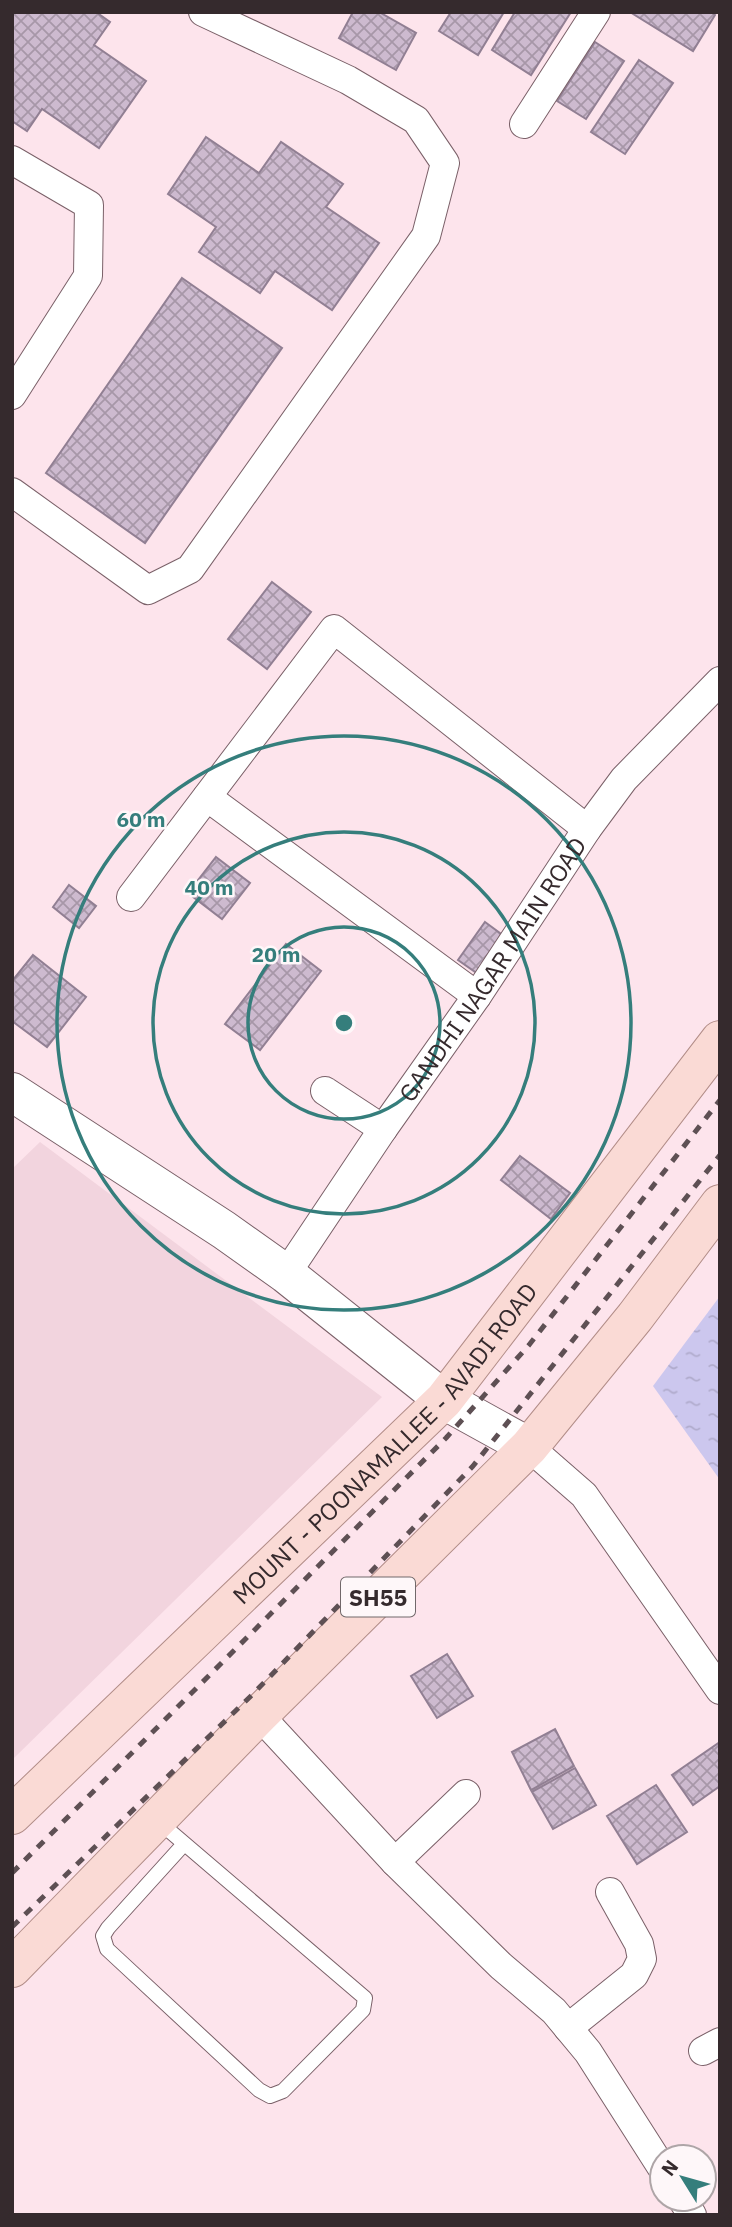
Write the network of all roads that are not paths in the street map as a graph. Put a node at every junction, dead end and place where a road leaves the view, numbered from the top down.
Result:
1 (203, 12) edge
2 (596, 12) edge
3 (524, 124) dead end
4 (12, 160) edge
5 (12, 395) edge
6 (12, 492) edge
7 (720, 681) edge
8 (207, 797) junction
9 (587, 829) junction
10 (131, 897) dead end
11 (477, 996) junction
12 (720, 1040) edge
13 (326, 1091) dead end
14 (12, 1092) edge
15 (383, 1129) junction
16 (720, 1205) edge
17 (286, 1274) junction
18 (444, 1400) junction
19 (528, 1447) junction
20 (720, 1690) edge
21 (259, 1715) junction
22 (466, 1794) dead end
23 (12, 1815) edge
24 (171, 1833) junction
25 (395, 1862) junction
26 (610, 1892) dead end
27 (12, 1968) edge
28 (568, 2028) junction
29 (648, 2146) edge

1 - 6 street
2 - 3 street
4 - 5 street
7 - 9 street, GANDHI NAGAR MAIN ROAD
8 - 9 street
8 - 10 street
8 - 11 street
9 - 11 street, GANDHI NAGAR MAIN ROAD
11 - 15 street, GANDHI NAGAR MAIN ROAD
12 - 18 main road, MOUNT - POONAMALLEE - AVADI ROAD
13 - 15 street
14 - 17 street
15 - 17 street, GANDHI NAGAR MAIN ROAD
16 - 19 main road, SH55
17 - 18 street
18 - 19 street
18 - 23 main road, MOUNT - POONAMALLEE - AVADI ROAD
19 - 20 street
19 - 21 main road, SH55
21 - 24 main road, SH55
21 - 25 street
22 - 25 street
24 - 24 lane
24 - 27 main road, SH55
25 - 28 street
26 - 28 street
28 - 29 street

